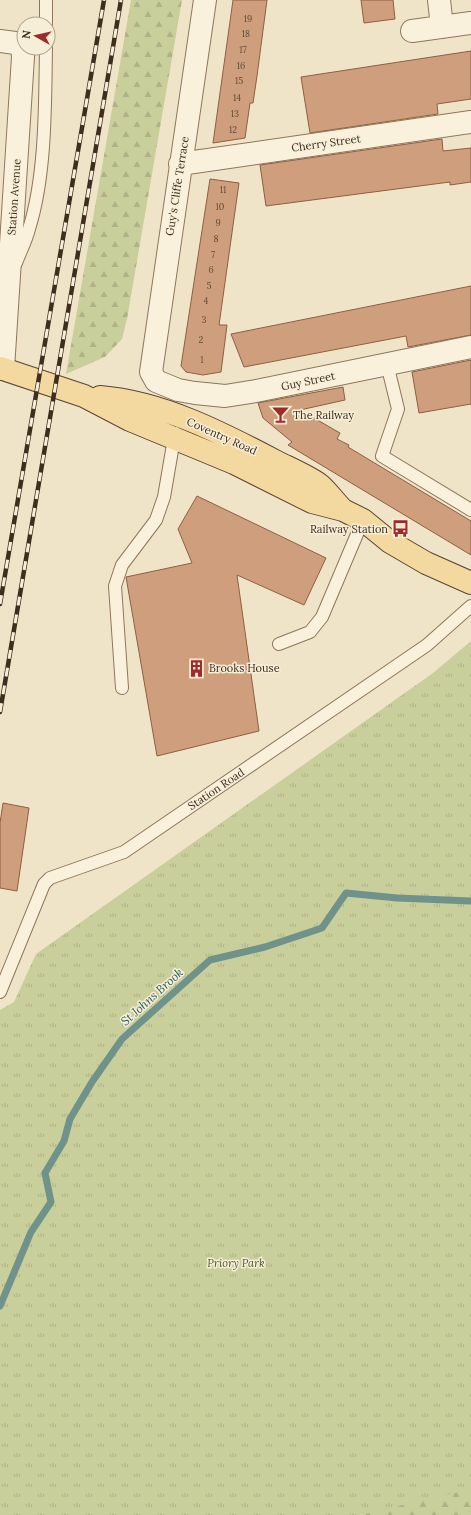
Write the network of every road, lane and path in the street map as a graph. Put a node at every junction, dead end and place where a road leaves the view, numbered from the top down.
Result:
1 (46, 0) edge
2 (205, 0) edge
3 (439, 0) edge
4 (46, 16) edge
5 (471, 22) edge
6 (442, 27) junction
7 (412, 31) dead end
8 (0, 41) edge
9 (46, 56) edge
10 (471, 122) edge
11 (180, 164) junction
12 (9, 281) junction
13 (471, 347) edge
14 (387, 364) junction
15 (1, 368) edge
16 (151, 372) joint
17 (84, 396) junction
18 (162, 411) junction
19 (174, 439) junction
20 (342, 510) junction
21 (471, 510) edge
22 (363, 520) junction
23 (471, 583) edge
24 (471, 606) edge
25 (279, 644) dead end
26 (122, 688) dead end
27 (0, 992) edge

1 - 4 lane
2 - 11 street, Guy's Cliffe Terrace
3 - 6 street
5 - 6 street
6 - 7 street
8 - 12 street, Station Avenue
9 - 12 lane
10 - 11 street, Cherry Street
11 - 16 street, Guy's Cliffe Terrace
12 - 15 street, Station Avenue
13 - 14 street, Guy Street
14 - 16 street, Guy Street
14 - 21 lane
15 - 17 main road, Coventry Road
17 - 18 main road, Coventry Road
17 - 19 main road, Coventry Road
18 - 19 lane
18 - 20 main road, Coventry Road
19 - 20 main road, Coventry Road
19 - 26 lane
20 - 22 main road, Coventry Road
22 - 23 main road, Coventry Road
22 - 25 lane
24 - 27 lane, Station Road

